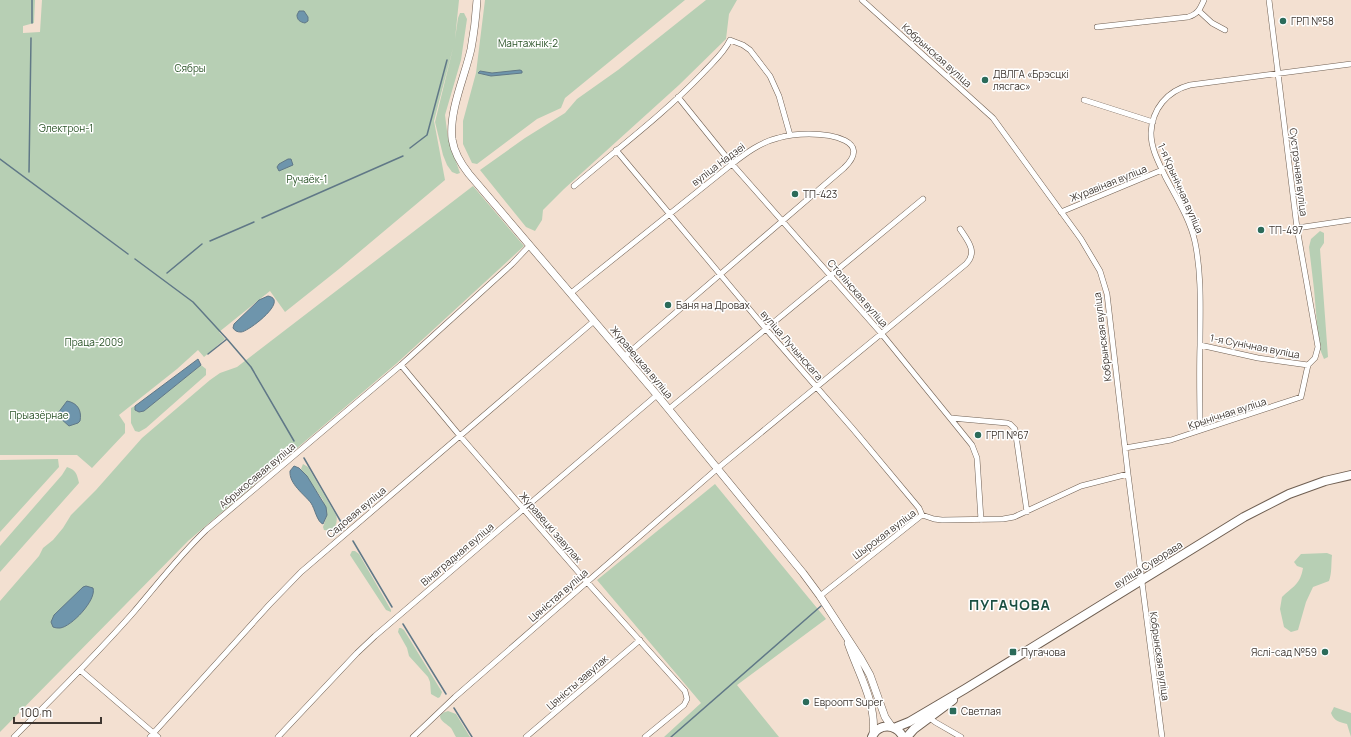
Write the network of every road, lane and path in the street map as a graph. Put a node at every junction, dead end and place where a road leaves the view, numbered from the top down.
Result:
1 (477, 0) edge
2 (862, 0) edge
3 (1204, 0) edge
4 (1269, 0) edge
5 (1199, 11) junction
6 (1097, 27) dead end
7 (1226, 30) dead end
8 (1351, 64) edge
9 (1278, 73) junction
10 (678, 97) junction
11 (1084, 100) dead end
12 (1153, 122) junction
13 (790, 135) junction
14 (616, 150) junction
15 (732, 164) junction
16 (1162, 170) junction
17 (574, 186) dead end
18 (923, 199) dead end
19 (1061, 212) junction
20 (669, 214) junction
21 (1351, 220) edge
22 (784, 221) junction
23 (1297, 228) junction
24 (960, 229) dead end
25 (530, 245) junction
26 (719, 274) junction
27 (830, 276) junction
28 (571, 293) junction
29 (594, 321) junction
30 (766, 329) junction
31 (881, 334) junction
32 (1200, 345) junction
33 (624, 357) junction
34 (401, 365) junction
35 (1308, 365) junction
36 (816, 386) junction
37 (657, 395) junction
38 (669, 409) junction
39 (951, 418) junction
40 (1200, 430) junction
41 (460, 436) junction
42 (1125, 448) junction
43 (718, 468) junction
44 (1128, 474) junction
45 (1351, 475) edge
46 (524, 509) junction
47 (1027, 512) junction
48 (922, 515) junction
49 (981, 520) junction
50 (587, 582) junction
51 (1142, 582) junction
52 (820, 596) junction
53 (844, 634) junction
54 (640, 640) junction
55 (80, 670) junction
56 (965, 689) junction
57 (930, 718) junction
58 (893, 727) junction
59 (154, 736) edge
60 (872, 736) edge
61 (14, 737) edge
62 (278, 737) edge
63 (413, 737) edge
64 (526, 737) edge
65 (645, 737) edge
66 (902, 737) edge
67 (906, 737) edge
68 (961, 737) edge
69 (1162, 737) edge

1 - 25 street, Журавецкая вуліца
2 - 19 street, Кобрынская вуліца
3 - 5 street
4 - 9 street, Сустрэчная вуліца
5 - 6 street
5 - 7 street
8 - 9 street, 1-я Крынічная вуліца
9 - 12 street, 1-я Крынічная вуліца
9 - 23 street, Сустрэчная вуліца
10 - 13 street
10 - 14 street
10 - 15 street, Столінская вуліца
11 - 12 street
12 - 16 street, 1-я Крынічная вуліца
13 - 15 street, вуліца Надзеі
13 - 22 street, вуліца Надзеі
14 - 17 street
14 - 20 street, вуліца Лучынскага
15 - 20 street, вуліца Надзеі
15 - 22 street, Столінская вуліца
16 - 19 street, Журавіная вуліца
16 - 32 street, 1-я Крынічная вуліца
18 - 27 street
19 - 42 street, Кобрынская вуліца
20 - 26 street, вуліца Лучынскага
20 - 28 street, вуліца Надзеі
21 - 23 street
22 - 26 street
22 - 27 street, Столінская вуліца
23 - 35 street, Сустрэчная вуліца
24 - 31 street, Цяністая вуліца
25 - 28 street, Журавецкая вуліца
25 - 34 street, Абрыкосавая вуліца
26 - 30 street, вуліца Лучынскага
26 - 33 street
27 - 30 street
27 - 31 street, Столінская вуліца
28 - 29 street, Журавецкая вуліца
29 - 33 street, Журавецкая вуліца
29 - 41 street, Садовая вуліца
30 - 36 street, вуліца Лучынскага
30 - 38 street
31 - 36 street, Цяністая вуліца
31 - 39 street, Столінская вуліца
32 - 35 street, 1-я Сунічная вуліца
32 - 40 street, 1-я Крынічная вуліца
33 - 37 street, Журавецкая вуліца
34 - 41 street, Журавецкі завулак
34 - 55 street, Абрыкосавая вуліца
35 - 40 street, Крынічная вуліца
36 - 43 street, Цяністая вуліца
36 - 48 street, вуліца Лучынскага
37 - 38 street, Журавецкая вуліца
37 - 46 street, Вінаградная вуліца
38 - 43 street, Журавецкая вуліца
39 - 47 street
39 - 49 street, Столінская вуліца
40 - 42 street, Крынічная вуліца
41 - 46 street, Журавецкі завулак
41 - 59 street, Садовая вуліца
42 - 44 street, Кобрынская вуліца
43 - 50 street, Цяністая вуліца
43 - 52 street, Журавецкая вуліца
44 - 47 street, Шырокая вуліца
44 - 51 street, Кобрынская вуліца
45 - 51 main road, вуліца Суворава
46 - 50 street, Журавецкі завулак
46 - 62 street, Вінаградная вуліца
47 - 49 street, Шырокая вуліца
48 - 49 street, Шырокая вуліца
48 - 52 street, Шырокая вуліца
50 - 54 street, Журавецкі завулак
50 - 63 street, Цяністая вуліца
51 - 56 main road, вуліца Суворава
51 - 69 street, Кобрынская вуліца
52 - 53 street, Журавецкая вуліца
53 - 58 street, Журавецкая вуліца
53 - 60 street, Журавецкая вуліца
54 - 64 street, Цяністы завулак
54 - 65 street, Журавецкі завулак
55 - 59 street
55 - 61 street, Абрыкосавая вуліца
56 - 57 main road, вуліца Суворава
56 - 58 main road, вуліца Суворава
57 - 67 main road, вуліца Суворава
57 - 68 street
58 - 60 main road, вуліца Суворава
58 - 66 main road

